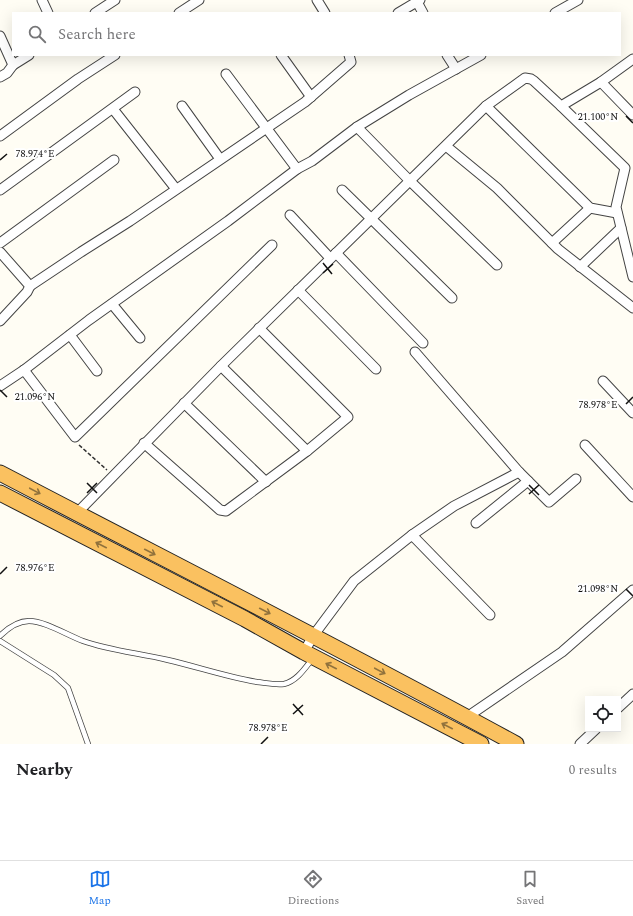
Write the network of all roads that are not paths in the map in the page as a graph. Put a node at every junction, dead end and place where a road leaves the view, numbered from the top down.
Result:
1 (42, 0) edge
2 (115, 0) edge
3 (199, 0) edge
4 (317, 0) edge
5 (578, 0) edge
6 (417, 1) edge
7 (48, 12) edge
8 (97, 12) edge
9 (181, 12) edge
10 (324, 12) edge
11 (400, 12) edge
12 (422, 12) edge
13 (557, 12) edge
14 (0, 36) edge
15 (28, 56) edge
16 (114, 56) edge
17 (282, 56) edge
18 (349, 56) edge
19 (448, 56) edge
20 (479, 56) edge
21 (633, 60) edge
22 (13, 66) junction
23 (456, 69) junction
24 (226, 74) dead end
25 (0, 77) edge
26 (601, 82) junction
27 (135, 92) dead end
28 (311, 96) junction
29 (182, 106) dead end
30 (486, 106) junction
31 (561, 106) junction
32 (113, 109) junction
33 (633, 115) edge
34 (357, 127) junction
35 (266, 128) junction
36 (0, 136) edge
37 (446, 146) junction
38 (220, 159) junction
39 (114, 160) dead end
40 (297, 169) junction
41 (410, 181) junction
42 (0, 190) edge
43 (176, 190) junction
44 (342, 190) dead end
45 (590, 208) junction
46 (617, 213) junction
47 (290, 215) dead end
48 (372, 219) junction
49 (621, 228) junction
50 (0, 243) edge
51 (552, 243) junction
52 (272, 245) dead end
53 (0, 252) edge
54 (333, 255) junction
55 (498, 265) dead end
56 (580, 266) junction
57 (633, 277) edge
58 (30, 286) junction
59 (298, 290) junction
60 (452, 298) dead end
61 (112, 304) junction
62 (633, 308) edge
63 (0, 321) edge
64 (260, 328) junction
65 (70, 335) junction
66 (140, 338) dead end
67 (423, 343) dead end
68 (414, 352) dead end
69 (221, 366) junction
70 (376, 369) dead end
71 (24, 370) junction
72 (97, 372) dead end
73 (603, 381) dead end
74 (0, 386) edge
75 (184, 403) junction
76 (633, 413) edge
77 (144, 443) junction
78 (585, 445) dead end
79 (307, 451) junction
80 (519, 472) junction
81 (0, 473) edge
82 (576, 479) dead end
83 (266, 482) junction
84 (528, 482) junction
85 (0, 493) edge
86 (632, 494) edge
87 (76, 514) junction
88 (476, 523) dead end
89 (412, 535) junction
90 (633, 590) edge
91 (490, 615) dead end
92 (0, 636) edge
93 (313, 636) junction
94 (0, 641) edge
95 (309, 654) junction
96 (633, 694) edge
97 (621, 705) edge
98 (467, 717) junction
99 (593, 732) edge
100 (88, 744) edge
101 (481, 744) edge
102 (516, 744) edge
103 (580, 744) edge

1 - 7 street
2 - 8 street
3 - 9 street
4 - 10 street
5 - 13 street
6 - 11 street
6 - 12 street
14 - 22 street
15 - 22 street
16 - 36 street
17 - 28 street
18 - 28 street
19 - 23 street
20 - 23 street
21 - 26 street
22 - 25 street
23 - 34 street
24 - 35 street
26 - 31 street
26 - 33 street
27 - 32 street
28 - 35 street
29 - 38 street
30 - 31 street
30 - 37 street
30 - 45 street
31 - 46 street
32 - 42 street
32 - 43 street
34 - 40 street
34 - 41 street
35 - 38 street
35 - 40 street
37 - 41 street
37 - 51 street
38 - 43 street
39 - 50 street
40 - 61 street
41 - 48 street
41 - 55 street
43 - 58 street
44 - 48 street
45 - 46 street
45 - 51 street
46 - 49 street
47 - 54 street
48 - 54 street
48 - 60 street
49 - 56 street
49 - 57 street
51 - 56 street
52 - 71 street
53 - 58 street
54 - 59 street
54 - 67 street
56 - 62 street
58 - 63 street
59 - 64 street
59 - 70 street
61 - 65 street
61 - 66 street
64 - 69 street
64 - 79 street
65 - 71 street
65 - 72 street
68 - 80 street
69 - 75 street
69 - 79 street
71 - 74 street
73 - 76 street
75 - 77 street
75 - 83 street
77 - 83 street
77 - 87 street
78 - 86 street
79 - 83 street
80 - 84 street
80 - 89 street
81 -> 87 highway
82 - 84 street
84 - 88 street
95 -> 85 highway
87 -> 93 highway
89 - 91 street
89 - 93 street
90 - 98 street
92 - 95 lane
93 - 95 street
93 -> 98 highway
94 - 100 lane
101 -> 95 highway
96 - 97 street
98 - 102 highway
99 - 103 street

